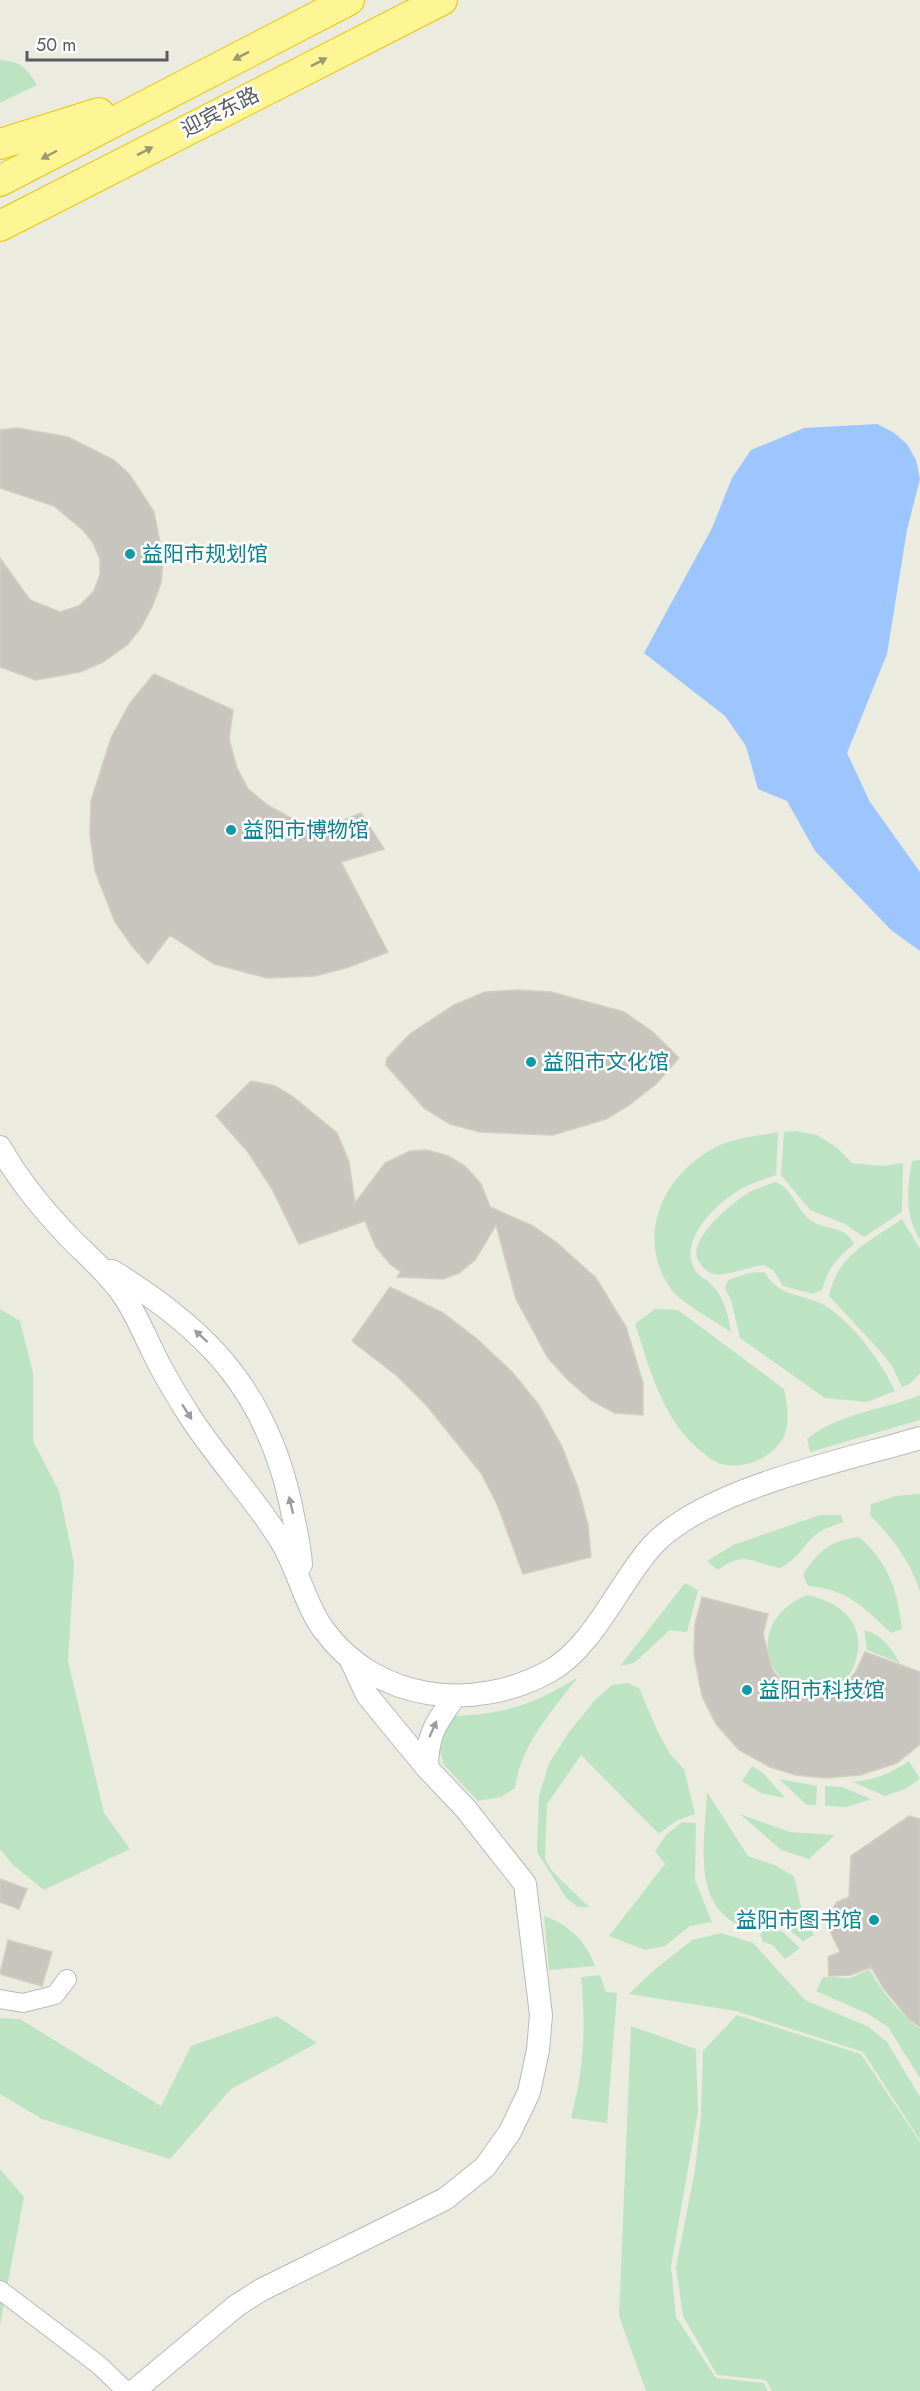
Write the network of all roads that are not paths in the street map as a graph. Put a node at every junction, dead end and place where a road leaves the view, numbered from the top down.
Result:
1 (349, 0) edge
2 (442, 0) edge
3 (179, 88) junction
4 (0, 144) edge
5 (106, 170) junction
6 (0, 181) edge
7 (0, 226) edge
8 (0, 246) edge
9 (0, 1147) edge
10 (89, 1257) junction
11 (920, 1438) edge
12 (302, 1584) junction
13 (350, 1659) junction
14 (455, 1696) junction
15 (426, 1768) junction
16 (67, 1979) dead end
17 (0, 1999) edge
18 (0, 2289) edge
19 (126, 2391) edge
20 (134, 2391) edge

1 -> 3 highway, 迎宾东路
5 -> 2 highway, 迎宾东路
3 - 4 highway
3 -> 6 highway, 迎宾东路
5 - 7 highway, 迎宾东路
5 - 8 highway
9 - 10 street
10 -> 12 street
12 -> 10 street
11 - 14 street
12 - 13 street
13 - 14 street
13 - 15 street
15 -> 14 street
15 - 20 street
16 - 17 street
18 - 19 street

